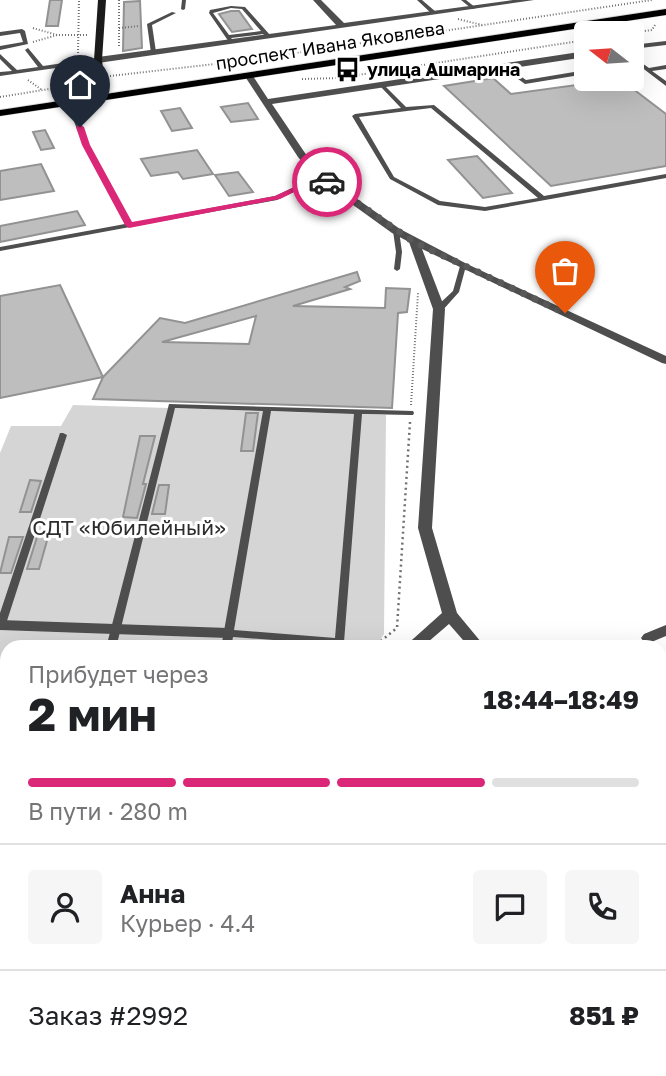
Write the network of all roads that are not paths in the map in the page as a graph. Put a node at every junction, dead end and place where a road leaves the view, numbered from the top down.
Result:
1 (102, 0) edge
2 (184, 0) edge
3 (317, 0) edge
4 (419, 0) edge
5 (463, 0) edge
6 (530, 0) edge
7 (666, 3) edge
8 (474, 8) junction
9 (183, 9) dead end
10 (666, 12) edge
11 (174, 13) dead end
12 (435, 13) junction
13 (576, 17) junction
14 (582, 21) edge
15 (606, 21) edge
16 (342, 26) junction
17 (574, 26) edge
18 (0, 34) edge
19 (266, 34) junction
20 (229, 39) junction
21 (666, 43) edge
22 (644, 46) edge
23 (27, 47) junction
24 (0, 48) edge
25 (153, 52) junction
26 (574, 56) edge
27 (1, 57) edge
28 (99, 60) junction
29 (505, 67) junction
30 (666, 67) edge
31 (42, 68) junction
32 (644, 68) edge
33 (647, 70) junction
34 (16, 72) junction
35 (0, 74) edge
36 (574, 74) edge
37 (248, 75) junction
38 (666, 84) edge
39 (382, 85) junction
40 (102, 94) junction
41 (266, 102) junction
42 (70, 103) junction
43 (0, 104) edge
44 (405, 109) junction
45 (0, 113) edge
46 (666, 176) edge
47 (320, 177) junction
48 (542, 198) junction
49 (129, 225) junction
50 (396, 231) junction
51 (414, 242) junction
52 (0, 249) edge
53 (463, 266) junction
54 (397, 269) dead end
55 (439, 309) junction
56 (666, 360) edge
57 (267, 409) junction
58 (358, 412) junction
59 (410, 412) road end
60 (63, 435) dead end
61 (450, 615) junction
62 (0, 626) edge
63 (116, 629) junction
64 (666, 630) edge
65 (649, 638) dead end
66 (113, 640) edge
67 (227, 640) edge
68 (339, 640) edge
69 (420, 640) edge
70 (472, 640) edge

1 - 28 main road
2 - 9 lane
3 - 16 street
4 - 12 lane
5 - 8 lane
6 - 8 street
7 - 13 main road, проспект Ивана Яковлева
8 - 12 street
10 - 15 main road, проспект Ивана Яковлева
11 - 25 lane
12 - 16 street
13 - 14 main road
13 - 40 main road, проспект Ивана Яковлева
16 - 19 street
17 - 37 main road, проспект Ивана Яковлева
18 - 23 lane
19 - 20 street
19 - 20 lane
20 - 25 street
21 - 22 street
23 - 24 lane
23 - 31 lane
25 - 28 street
26 - 29 street
27 - 34 lane
28 - 31 lane
28 - 40 main road
29 - 36 lane
29 - 39 street
30 - 33 lane
31 - 34 lane
32 - 33 lane
33 - 38 lane
34 - 35 lane
37 - 40 main road, проспект Ивана Яковлева
37 - 41 street
39 - 41 street
39 - 44 lane
40 - 42 main road, проспект Ивана Яковлева
40 - 43 main road, проспект Ивана Яковлева
41 - 47 street
42 - 45 main road, проспект Ивана Яковлева
42 - 49 lane
44 - 48 lane
44 - 48 lane
46 - 48 lane
47 - 49 lane
47 - 50 street
49 - 52 lane
50 - 51 street
50 - 54 lane
51 - 53 street
51 - 55 street
53 - 55 lane
53 - 56 street
55 - 61 street
57 - 58 lane
57 - 63 lane
57 - 67 lane
58 - 59 lane
58 - 68 lane
60 - 62 lane
61 - 69 street
61 - 70 street
62 - 63 street
63 - 66 lane
63 - 67 street
64 - 65 street

